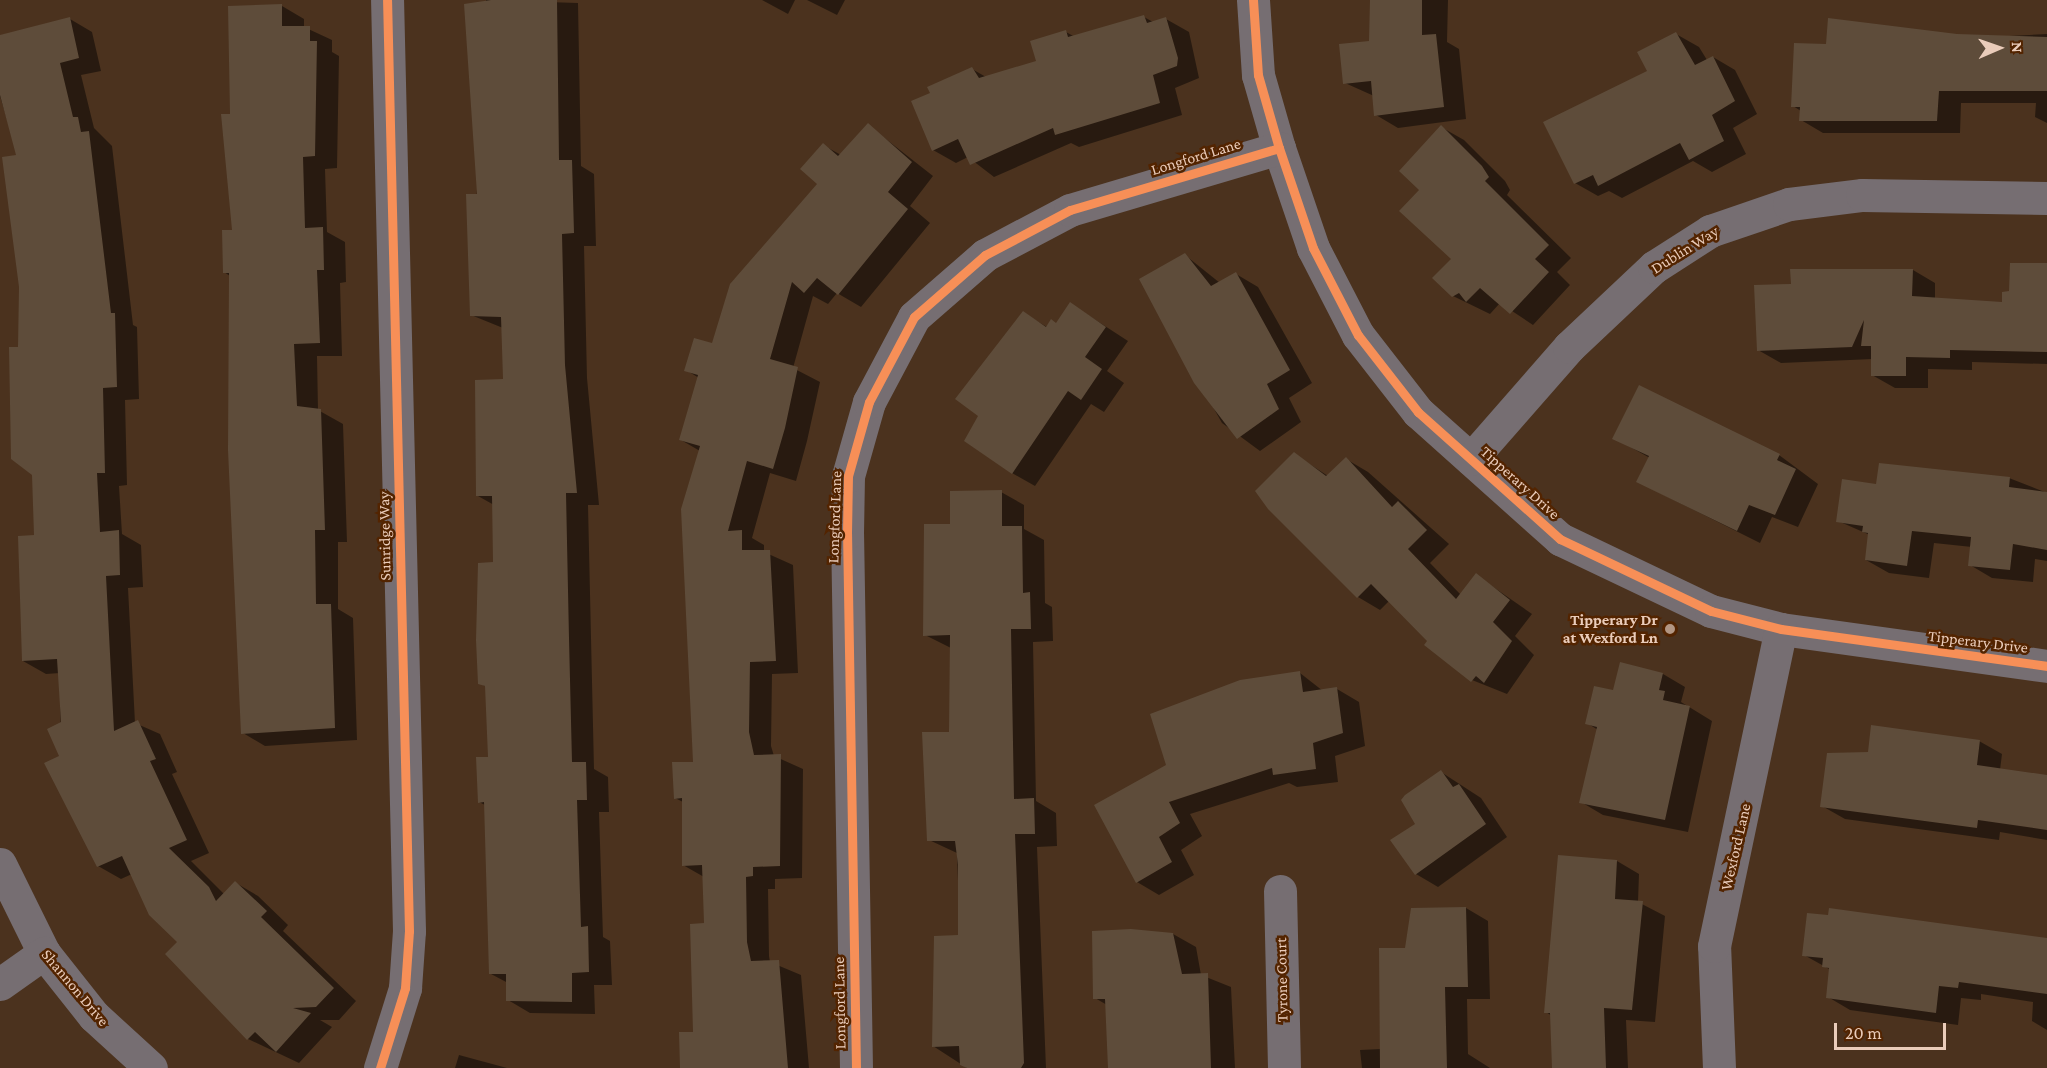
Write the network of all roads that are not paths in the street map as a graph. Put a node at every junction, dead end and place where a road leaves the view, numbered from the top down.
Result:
1 (387, 0) edge
2 (1253, 0) edge
3 (1280, 148) junction
4 (2047, 198) edge
5 (1471, 459) junction
6 (1781, 629) junction
7 (2047, 666) edge
8 (0, 864) edge
9 (1280, 891) dead end
10 (44, 953) junction
11 (0, 984) edge
12 (151, 1068) edge
13 (380, 1068) edge
14 (856, 1068) edge
15 (1284, 1068) edge
16 (1719, 1068) edge

1 - 13 street, Sunridge Way
2 - 3 street, Tipperary Drive
3 - 5 street, Tipperary Drive
3 - 14 street, Longford Lane
4 - 5 street, Dublin Way
5 - 6 street, Tipperary Drive
6 - 7 street, Tipperary Drive
6 - 16 street, Wexford Lane
8 - 10 street, Shannon Drive
9 - 15 street, Tyrone Court
10 - 11 street
10 - 12 street, Shannon Drive

